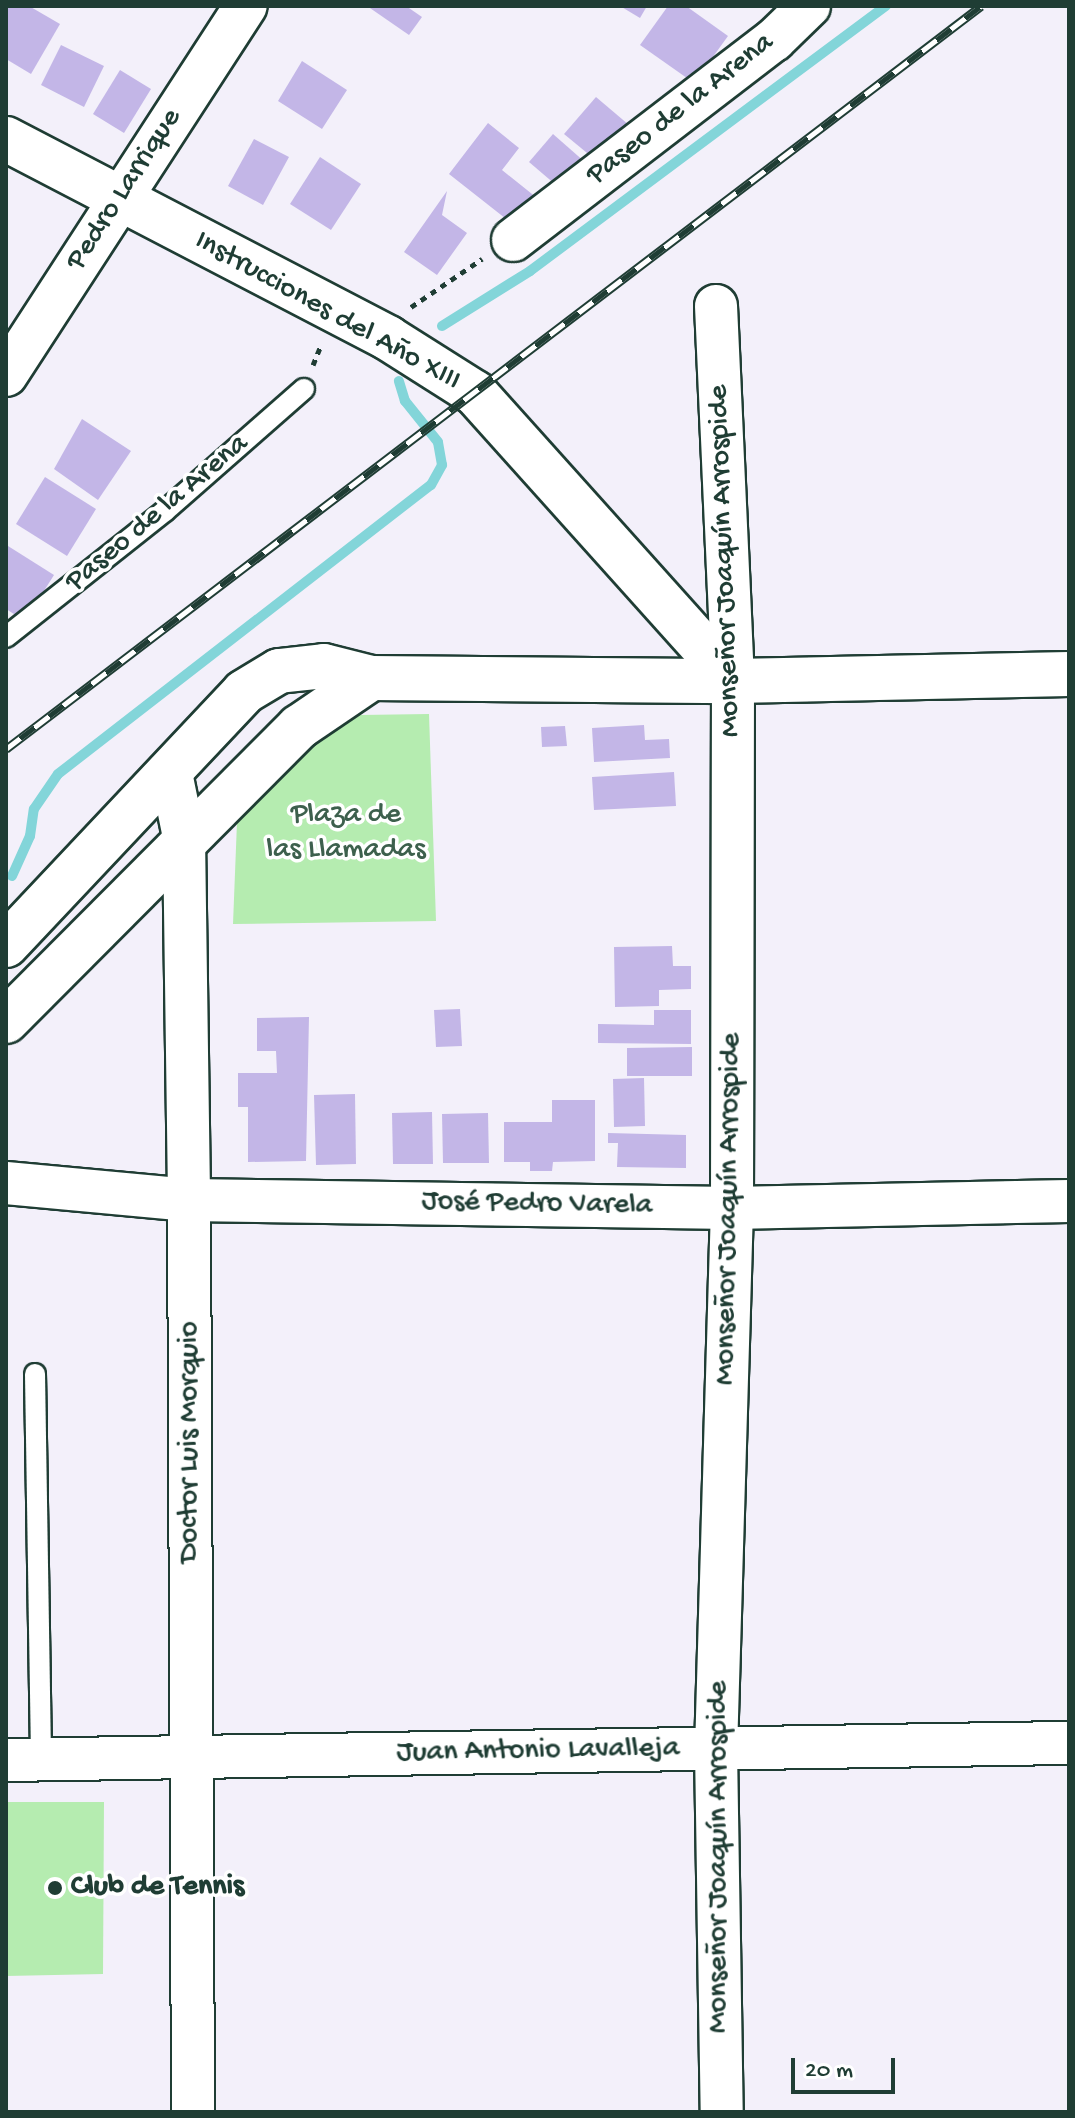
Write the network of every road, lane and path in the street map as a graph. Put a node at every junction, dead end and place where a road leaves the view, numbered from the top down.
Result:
1 (246, 6) edge
2 (809, 6) edge
3 (6, 139) edge
4 (117, 199) junction
5 (513, 240) joint
6 (420, 297) dead end
7 (716, 306) dead end
8 (6, 375) edge
9 (304, 389) dead end
10 (8, 637) edge
11 (1069, 674) edge
12 (371, 678) junction
13 (733, 681) junction
14 (171, 773) junction
15 (184, 837) junction
16 (6, 945) edge
17 (6, 1021) edge
18 (6, 1183) edge
19 (189, 1200) junction
20 (1069, 1201) edge
21 (732, 1208) junction
22 (35, 1374) dead end
23 (1069, 1743) edge
24 (716, 1749) junction
25 (194, 1757) junction
26 (23, 1760) edge
27 (193, 2112) edge
28 (722, 2112) edge

1 - 4 street, Pedro Larrique
2 - 5 street, Paseo de la Arena
3 - 4 street, Instrucciones del Año XIII
4 - 8 street, Pedro Larrique
4 - 13 street, Instrucciones del Año XIII
5 - 6 path
7 - 13 street, Monseñor Joaquín Arrospide
9 - 10 lane, Paseo de la Arena
11 - 13 street
12 - 13 street
12 - 14 street
12 - 15 street
13 - 21 street, Monseñor Joaquín Arrospide
14 - 15 street, Doctor Luis Morquio
14 - 16 street
15 - 17 street
15 - 19 street, Doctor Luis Morquio
18 - 19 street, José Pedro Varela
19 - 21 street, José Pedro Varela
19 - 25 street, Doctor Luis Morquio
20 - 21 street, José Pedro Varela
21 - 24 street, Monseñor Joaquín Arrospide
22 - 26 lane
23 - 24 street, Juan Antonio Lavalleja
24 - 25 street, Juan Antonio Lavalleja
24 - 28 street, Monseñor Joaquín Arrospide
25 - 26 street, Juan Antonio Lavalleja
25 - 27 street, Doctor Luis Morquio

